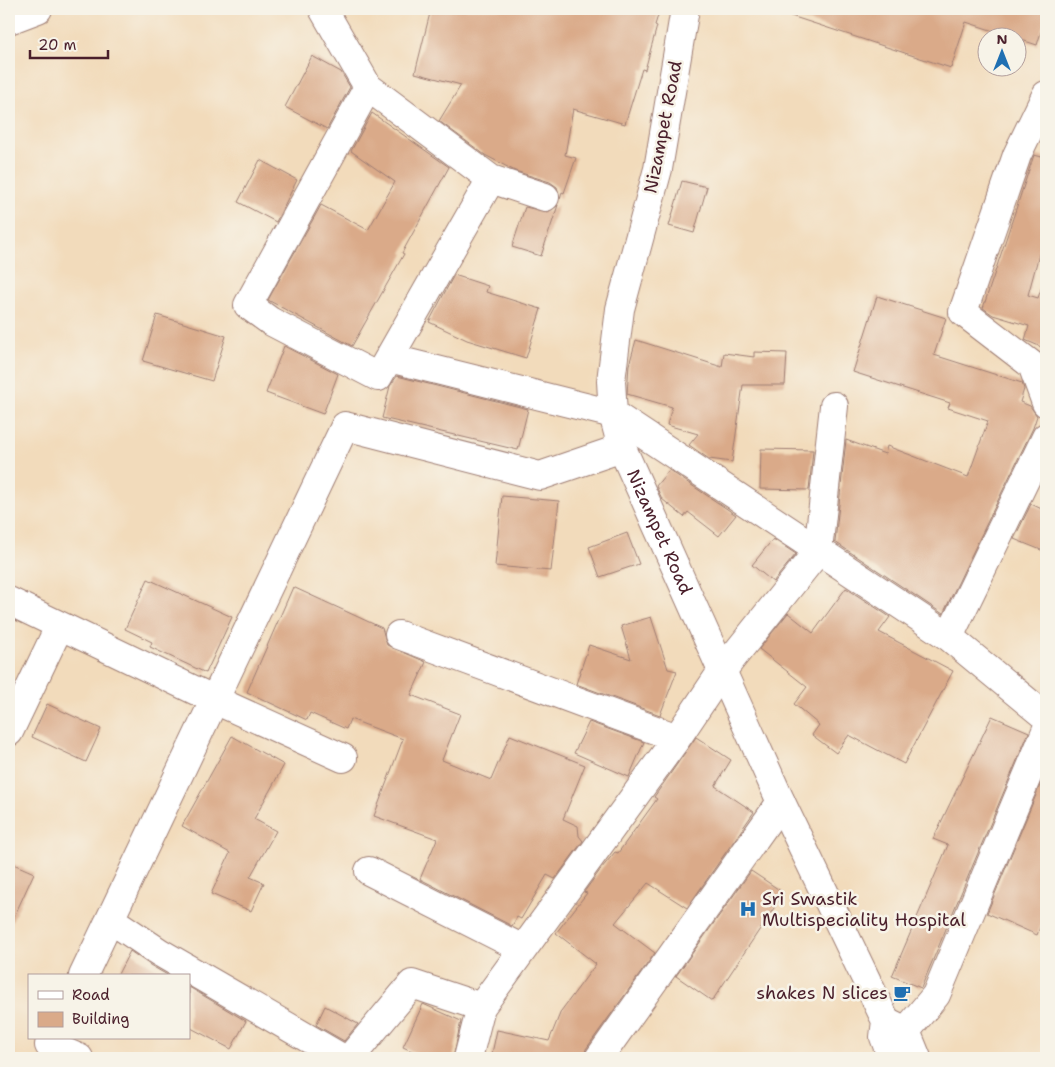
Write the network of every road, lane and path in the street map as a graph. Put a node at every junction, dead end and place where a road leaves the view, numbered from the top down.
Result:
1 (38, 9) edge
2 (323, 9) edge
3 (685, 9) edge
4 (9, 20) edge
5 (368, 87) junction
6 (1046, 95) edge
7 (491, 179) junction
8 (545, 197) dead end
9 (389, 358) junction
10 (1046, 403) edge
11 (834, 406) dead end
12 (612, 414) junction
13 (1046, 437) edge
14 (622, 448) junction
15 (818, 551) junction
16 (9, 601) edge
17 (59, 627) junction
18 (398, 635) dead end
19 (949, 637) junction
20 (722, 671) junction
21 (215, 700) junction
22 (1046, 717) edge
23 (1046, 731) edge
24 (9, 732) edge
25 (677, 738) junction
26 (344, 758) dead end
27 (781, 802) junction
28 (369, 871) dead end
29 (110, 919) junction
30 (523, 949) junction
31 (84, 974) edge
32 (481, 1007) junction
33 (896, 1026) junction
34 (48, 1047) edge
35 (79, 1058) edge
36 (342, 1058) edge
37 (350, 1058) edge
38 (468, 1058) edge
39 (599, 1058) edge
40 (892, 1058) edge
41 (917, 1058) edge

1 - 4 street
2 - 5 street
3 - 12 street, Nizampet Road
5 - 7 street
5 - 9 street
6 - 10 street
7 - 8 street
7 - 9 street
9 - 12 street
11 - 15 street
12 - 14 street, Nizampet Road
12 - 15 street
13 - 19 street
14 - 20 street, Nizampet Road
14 - 21 street
15 - 19 street
15 - 20 street
16 - 17 street
17 - 21 street
17 - 24 street
18 - 25 street
19 - 22 street
20 - 25 street
20 - 27 street, Nizampet Road
21 - 26 street
21 - 29 street
23 - 33 street
25 - 30 street
27 - 33 street, Nizampet Road
27 - 39 street
28 - 30 street
29 - 31 street
29 - 36 street
30 - 32 street
32 - 37 street
32 - 38 street
33 - 40 street, Nizampet Road
33 - 41 street, Nizampet Road
34 - 35 street

